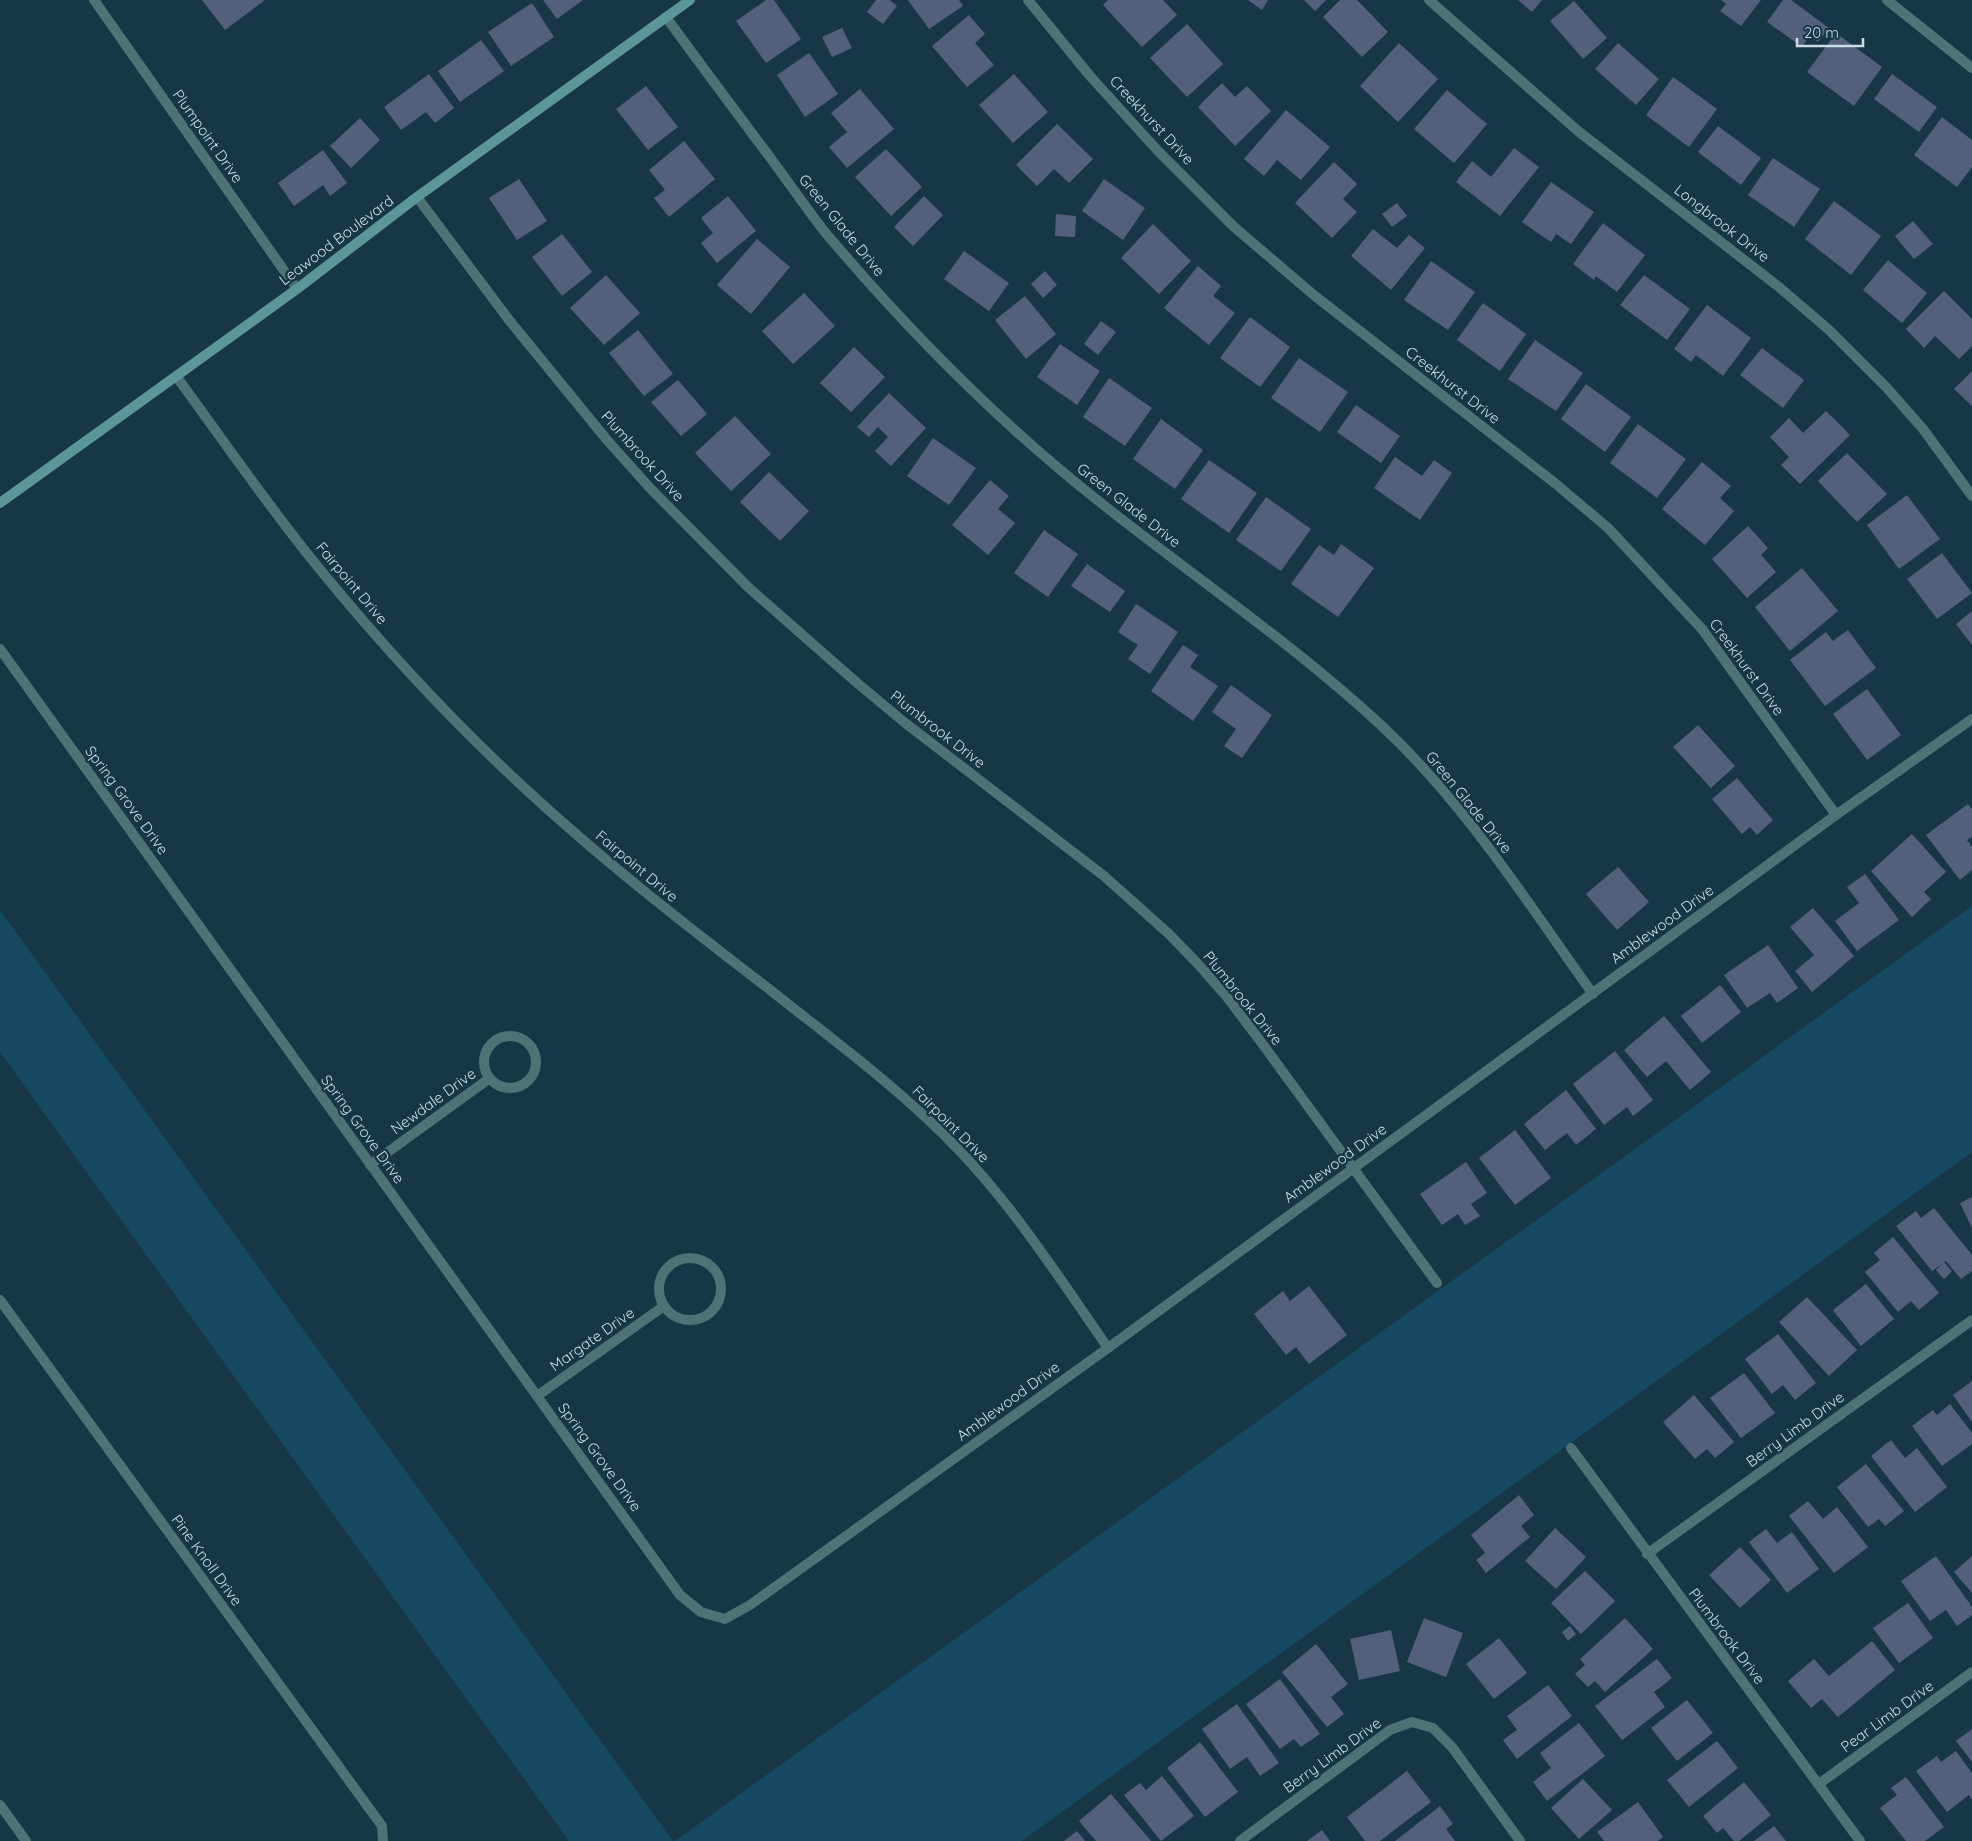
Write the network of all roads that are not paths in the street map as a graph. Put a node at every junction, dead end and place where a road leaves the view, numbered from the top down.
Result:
1 (94, 0) edge
2 (690, 0) edge
3 (1028, 0) edge
4 (1428, 0) edge
5 (1887, 0) edge
6 (666, 17) junction
7 (1972, 68) edge
8 (417, 197) junction
9 (297, 289) junction
10 (176, 376) junction
11 (1972, 496) edge
12 (0, 503) edge
13 (0, 649) edge
14 (1972, 719) edge
15 (1836, 815) junction
16 (1593, 994) junction
17 (490, 1078) junction
18 (370, 1165) junction
19 (1352, 1169) junction
20 (1437, 1283) dead end
21 (0, 1300) edge
22 (664, 1306) junction
23 (1972, 1320) edge
24 (1108, 1348) junction
25 (537, 1396) junction
26 (1571, 1448) dead end
27 (1647, 1554) junction
28 (712, 1615) joint
29 (1972, 1672) edge
30 (1819, 1784) junction
31 (0, 1804) edge
32 (1519, 1839) edge
33 (26, 1841) edge
34 (384, 1841) edge
35 (1240, 1841) edge
36 (1860, 1841) edge

1 - 9 street, Plumpoint Drive
2 - 6 street, Leawood Boulevard
3 - 15 street, Creekhurst Drive
4 - 11 street, Longbrook Drive
5 - 7 street
6 - 8 street, Leawood Boulevard
6 - 16 street, Green Glade Drive
8 - 9 street, Leawood Boulevard
8 - 19 street, Plumbrook Drive
9 - 10 street, Leawood Boulevard
10 - 12 street, Leawood Boulevard
10 - 24 street, Fairpoint Drive
13 - 18 street, Spring Grove Drive
14 - 15 street, Amblewood Drive
15 - 16 street, Amblewood Drive
16 - 19 street, Amblewood Drive
17 - 17 street, Newdale Drive
17 - 18 street, Newdale Drive
18 - 25 street, Spring Grove Drive
19 - 20 street, Plumbrook Drive
19 - 24 street, Amblewood Drive
21 - 34 street, Pine Knoll Drive
22 - 22 street
22 - 25 street, Margate Drive
23 - 27 street, Berry Limb Drive
24 - 28 street, Amblewood Drive
25 - 28 street, Spring Grove Drive
26 - 27 street, Plumbrook Drive
27 - 30 street, Plumbrook Drive
29 - 30 street, Pear Limb Drive
30 - 36 street, Plumbrook Drive
31 - 33 street
32 - 35 street, Berry Limb Drive

